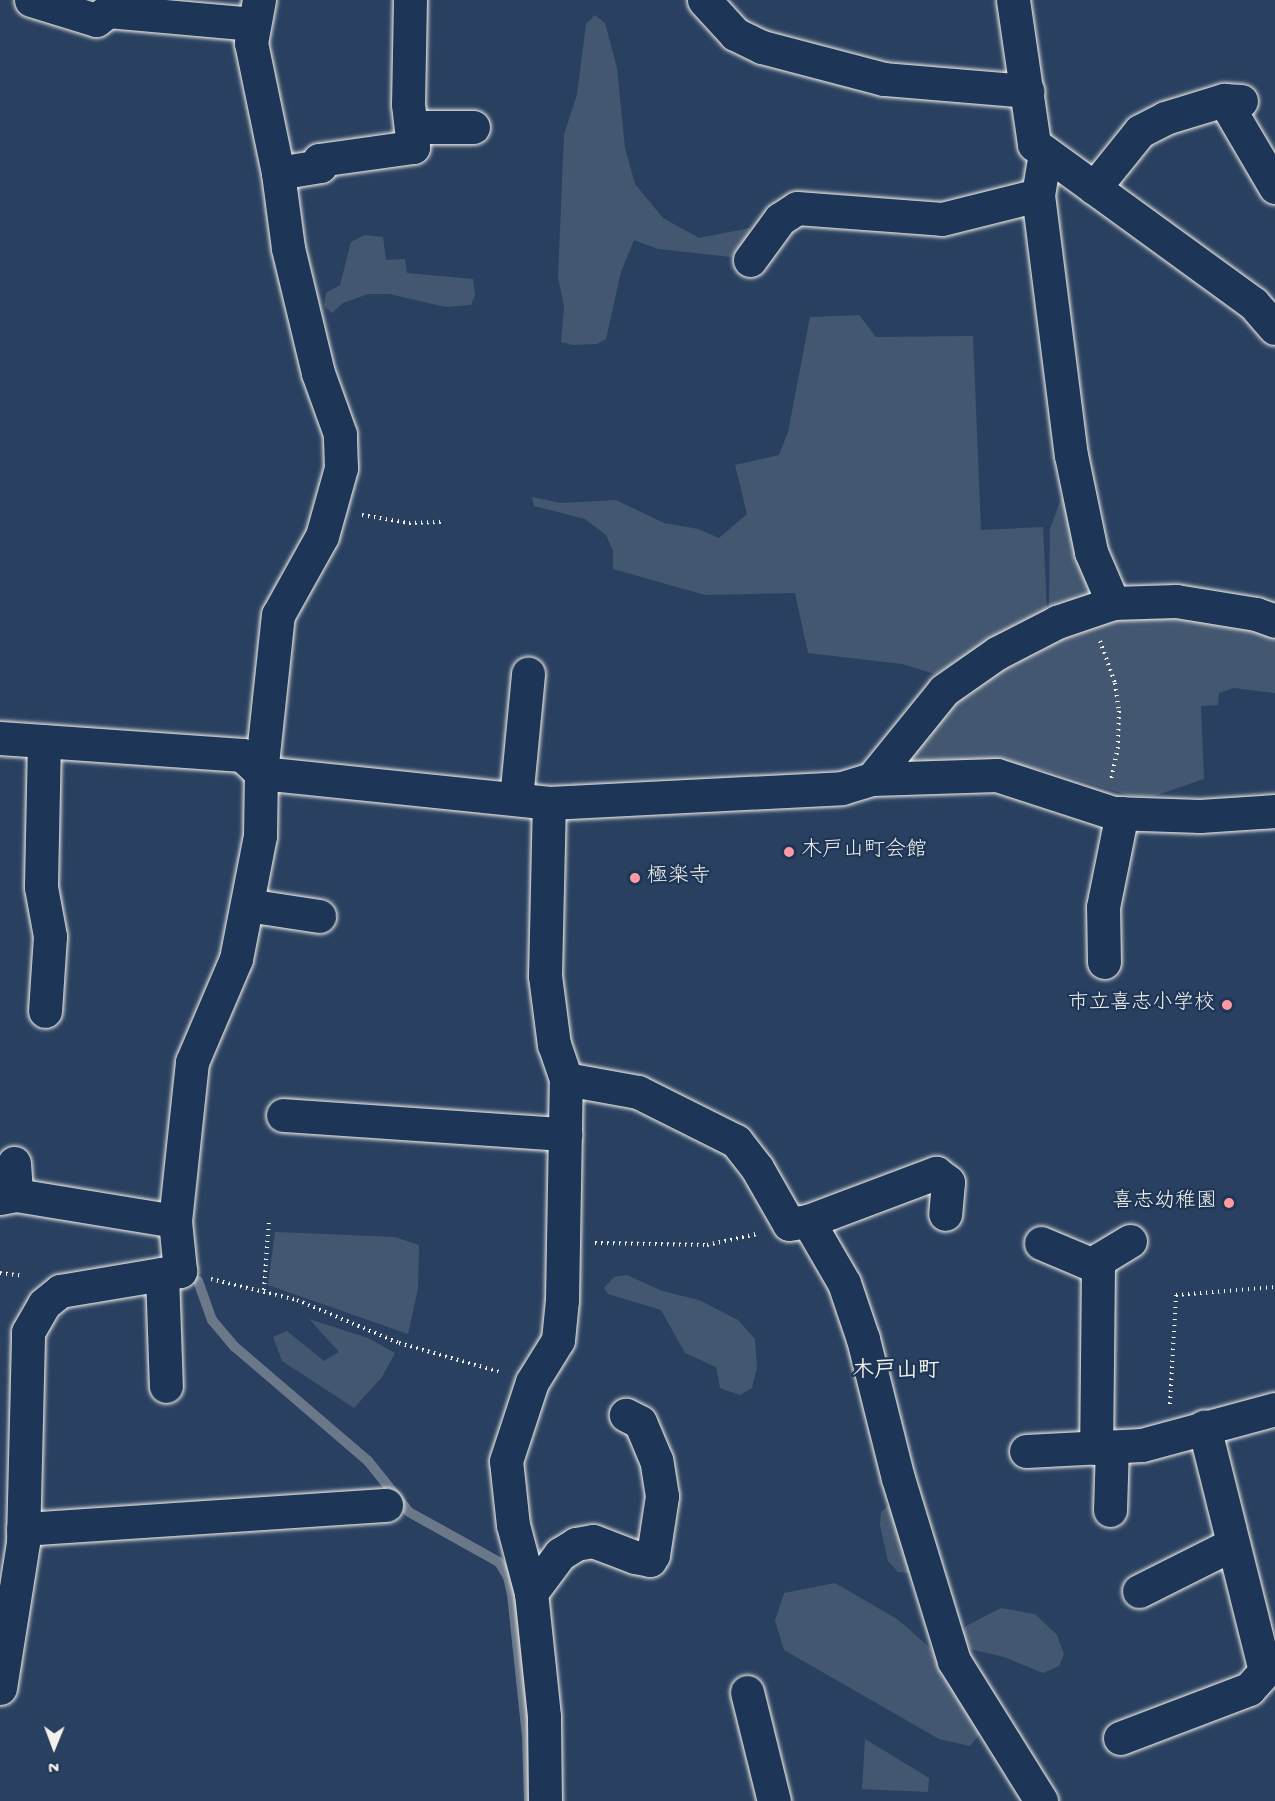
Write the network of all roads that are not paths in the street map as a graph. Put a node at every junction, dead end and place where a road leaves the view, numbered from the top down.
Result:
1 (31, 0) edge
2 (410, 0) edge
3 (704, 0) edge
4 (1013, 0) edge
5 (256, 12) edge
6 (1027, 91) junction
7 (412, 127) junction
8 (473, 127) dead end
9 (1045, 153) junction
10 (278, 173) junction
11 (1275, 187) edge
12 (1094, 188) junction
13 (1038, 195) junction
14 (750, 260) dead end
15 (1275, 328) edge
16 (1100, 606) junction
17 (1275, 621) edge
18 (528, 674) dead end
19 (0, 738) edge
20 (44, 741) junction
21 (261, 772) junction
22 (872, 779) junction
23 (516, 799) junction
24 (549, 803) junction
25 (1113, 811) junction
26 (1275, 811) edge
27 (247, 905) junction
28 (319, 916) dead end
29 (1104, 962) dead end
30 (45, 1011) dead end
31 (566, 1078) junction
32 (283, 1115) dead end
33 (565, 1134) junction
34 (14, 1163) dead end
35 (8, 1197) edge
36 (945, 1214) dead end
37 (175, 1221) junction
38 (799, 1222) junction
39 (1130, 1241) dead end
40 (1041, 1243) dead end
41 (1098, 1267) junction
42 (171, 1272) junction
43 (166, 1386) dead end
44 (1275, 1409) edge
45 (626, 1415) dead end
46 (1204, 1426) junction
47 (1104, 1447) junction
48 (1026, 1451) dead end
49 (386, 1505) dead end
50 (1110, 1510) dead end
51 (16, 1537) edge
52 (1233, 1544) junction
53 (1139, 1591) dead end
54 (531, 1593) junction
55 (1266, 1639) edge
56 (0, 1688) edge
57 (747, 1692) dead end
58 (1120, 1738) dead end
59 (545, 1801) edge
60 (774, 1801) edge
61 (1041, 1801) edge

1 - 5 street
2 - 7 street
3 - 6 street
4 - 6 street
5 - 10 street
6 - 9 street
7 - 8 street
7 - 10 street
9 - 12 street
9 - 13 street
10 - 21 street
11 - 12 street
12 - 15 street
13 - 14 street
13 - 16 street
16 - 17 street
16 - 22 street
18 - 23 street
19 - 20 street
20 - 21 street
20 - 30 street
21 - 23 street
21 - 27 street
22 - 24 street
22 - 25 street
23 - 24 street
24 - 31 street
25 - 26 street
25 - 29 street
27 - 28 street
27 - 37 street
31 - 33 street
31 - 38 street
32 - 33 street
33 - 54 street
34 - 35 street
35 - 37 street
36 - 38 street
37 - 42 street
38 - 61 street
39 - 41 street
40 - 41 street
41 - 47 street
42 - 43 street
42 - 51 street
44 - 46 street
45 - 54 street
46 - 47 street
46 - 52 street
47 - 48 street
47 - 50 street
49 - 51 street
51 - 56 street
52 - 53 street
52 - 55 street
54 - 59 street
55 - 58 street
57 - 60 street

